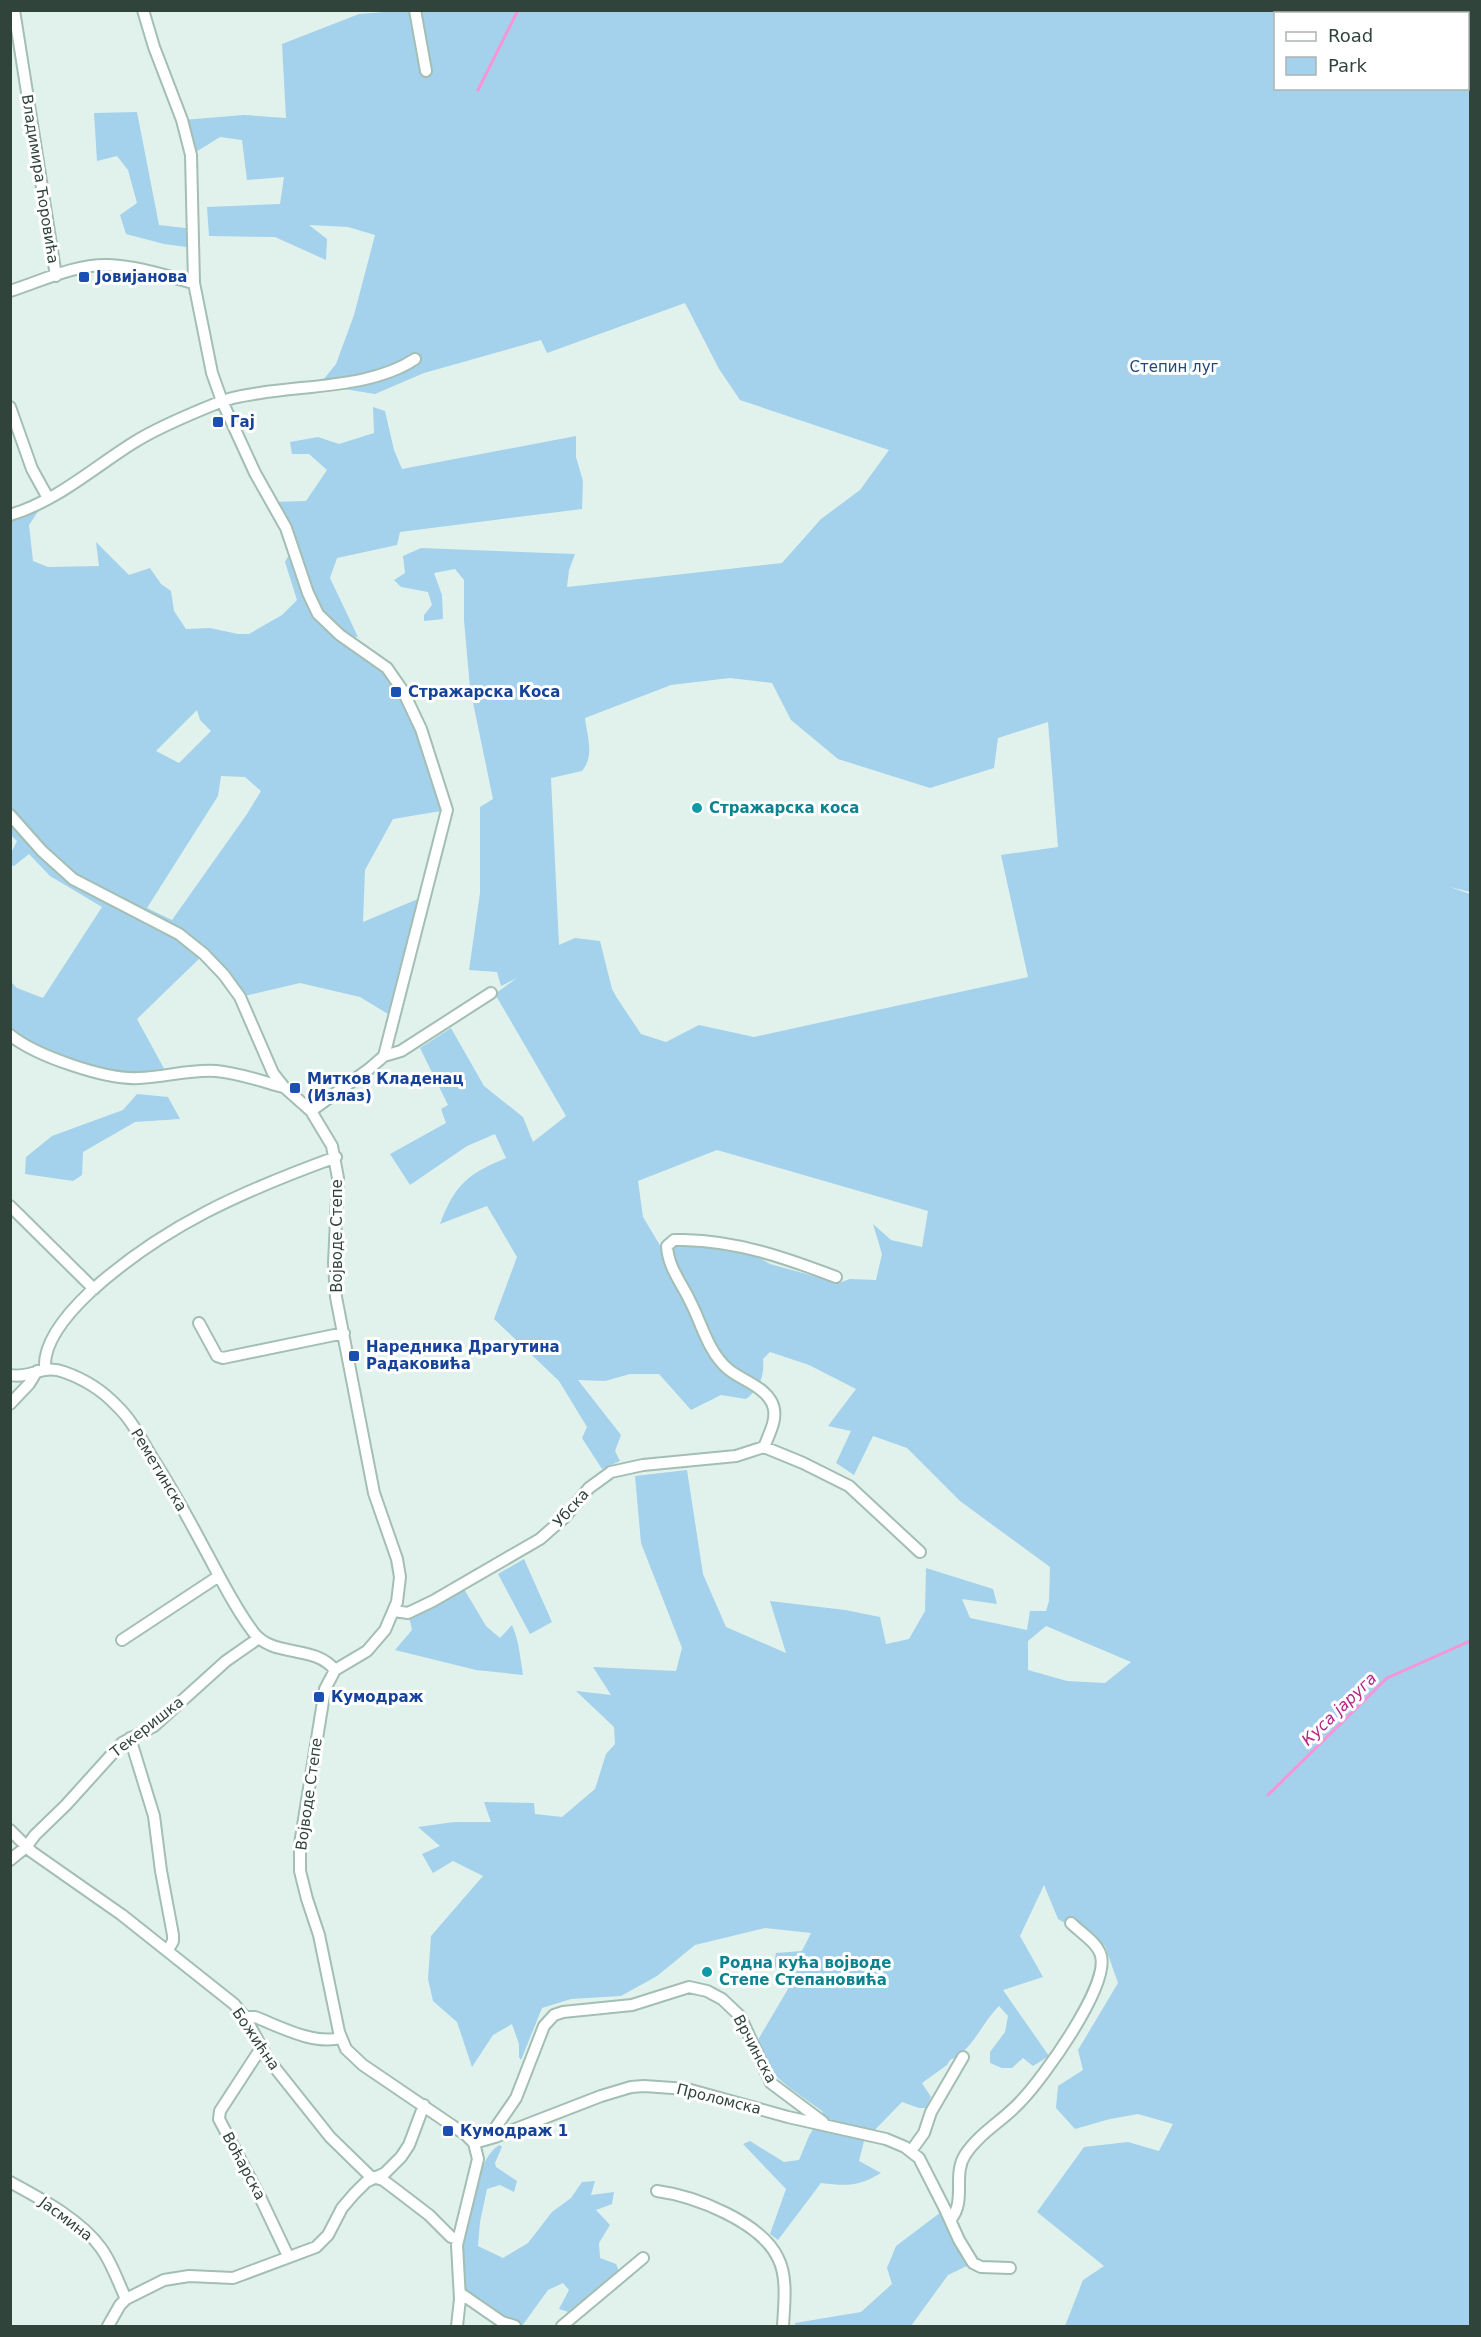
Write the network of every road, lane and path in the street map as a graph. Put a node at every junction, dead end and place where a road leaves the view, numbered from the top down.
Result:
1 (14, 10) edge
2 (143, 10) edge
3 (415, 10) edge
4 (426, 71) dead end
5 (56, 276) junction
6 (194, 283) junction
7 (10, 291) edge
8 (415, 359) dead end
9 (222, 401) junction
10 (10, 407) edge
11 (48, 498) junction
12 (10, 515) edge
13 (10, 815) edge
14 (491, 993) dead end
15 (10, 1035) edge
16 (384, 1056) junction
17 (286, 1089) junction
18 (311, 1111) junction
19 (336, 1156) junction
20 (10, 1206) edge
21 (836, 1277) dead end
22 (94, 1289) junction
23 (199, 1323) dead end
24 (344, 1333) junction
25 (41, 1370) junction
26 (10, 1375) edge
27 (10, 1404) edge
28 (764, 1447) junction
29 (920, 1552) dead end
30 (219, 1576) junction
31 (394, 1611) junction
32 (259, 1638) junction
33 (122, 1640) dead end
34 (335, 1670) junction
35 (130, 1738) junction
36 (10, 1830) edge
37 (26, 1847) junction
38 (10, 1860) edge
39 (1071, 1923) dead end
40 (168, 1950) junction
41 (245, 2017) junction
42 (341, 2038) junction
43 (261, 2048) junction
44 (963, 2056) dead end
45 (424, 2105) junction
46 (826, 2125) junction
47 (495, 2137) junction
48 (474, 2143) junction
49 (911, 2151) junction
50 (376, 2178) junction
51 (10, 2182) edge
52 (657, 2191) dead end
53 (950, 2220) junction
54 (458, 2239) junction
55 (288, 2256) junction
56 (643, 2258) dead end
57 (1010, 2268) dead end
58 (460, 2292) junction
59 (126, 2299) junction
60 (108, 2326) edge
61 (457, 2326) edge
62 (515, 2326) edge
63 (561, 2326) edge
64 (783, 2326) edge

1 - 5 street, Владимира Ћоровића
2 - 6 street
3 - 4 street
5 - 6 street
5 - 7 street
6 - 9 street
8 - 9 street
9 - 11 street
9 - 16 street
10 - 11 street
11 - 12 street
13 - 17 street
14 - 16 street
15 - 17 street
16 - 18 street
17 - 18 street, Војводе Степе
18 - 19 street, Војводе Степе
19 - 22 street
19 - 24 street, Војводе Степе
20 - 22 street
21 - 28 street
22 - 25 street
23 - 24 street
24 - 31 street, Војводе Степе
25 - 26 street, Реметинска
25 - 27 street
25 - 30 street, Реметинска
28 - 29 street
28 - 31 street, Убска
30 - 32 street, Реметинска
30 - 33 street
31 - 34 street, Војводе Степе
32 - 34 street
32 - 35 street, Текеришка
34 - 42 street, Војводе Степе
35 - 37 street, Текеришка
35 - 40 street
36 - 37 street, Божићна
37 - 38 street, Текеришка
37 - 40 street, Божићна
39 - 53 street
40 - 41 street, Божићна
41 - 42 street
41 - 43 street, Божићна
42 - 45 street, Војводе Степе
43 - 50 street, Божићна
43 - 55 street, Воћарска
44 - 49 street
45 - 48 street, Војводе Степе
45 - 50 street
46 - 47 street, Проломска
46 - 47 street, Врчинска
46 - 49 street, Проломска
47 - 48 street
48 - 54 street
49 - 53 street
50 - 54 street, Божићна
50 - 55 street
51 - 59 street, Јасмина
52 - 64 street
53 - 57 street
54 - 58 street
55 - 59 street
56 - 63 street
58 - 61 street
58 - 62 street
59 - 60 street

